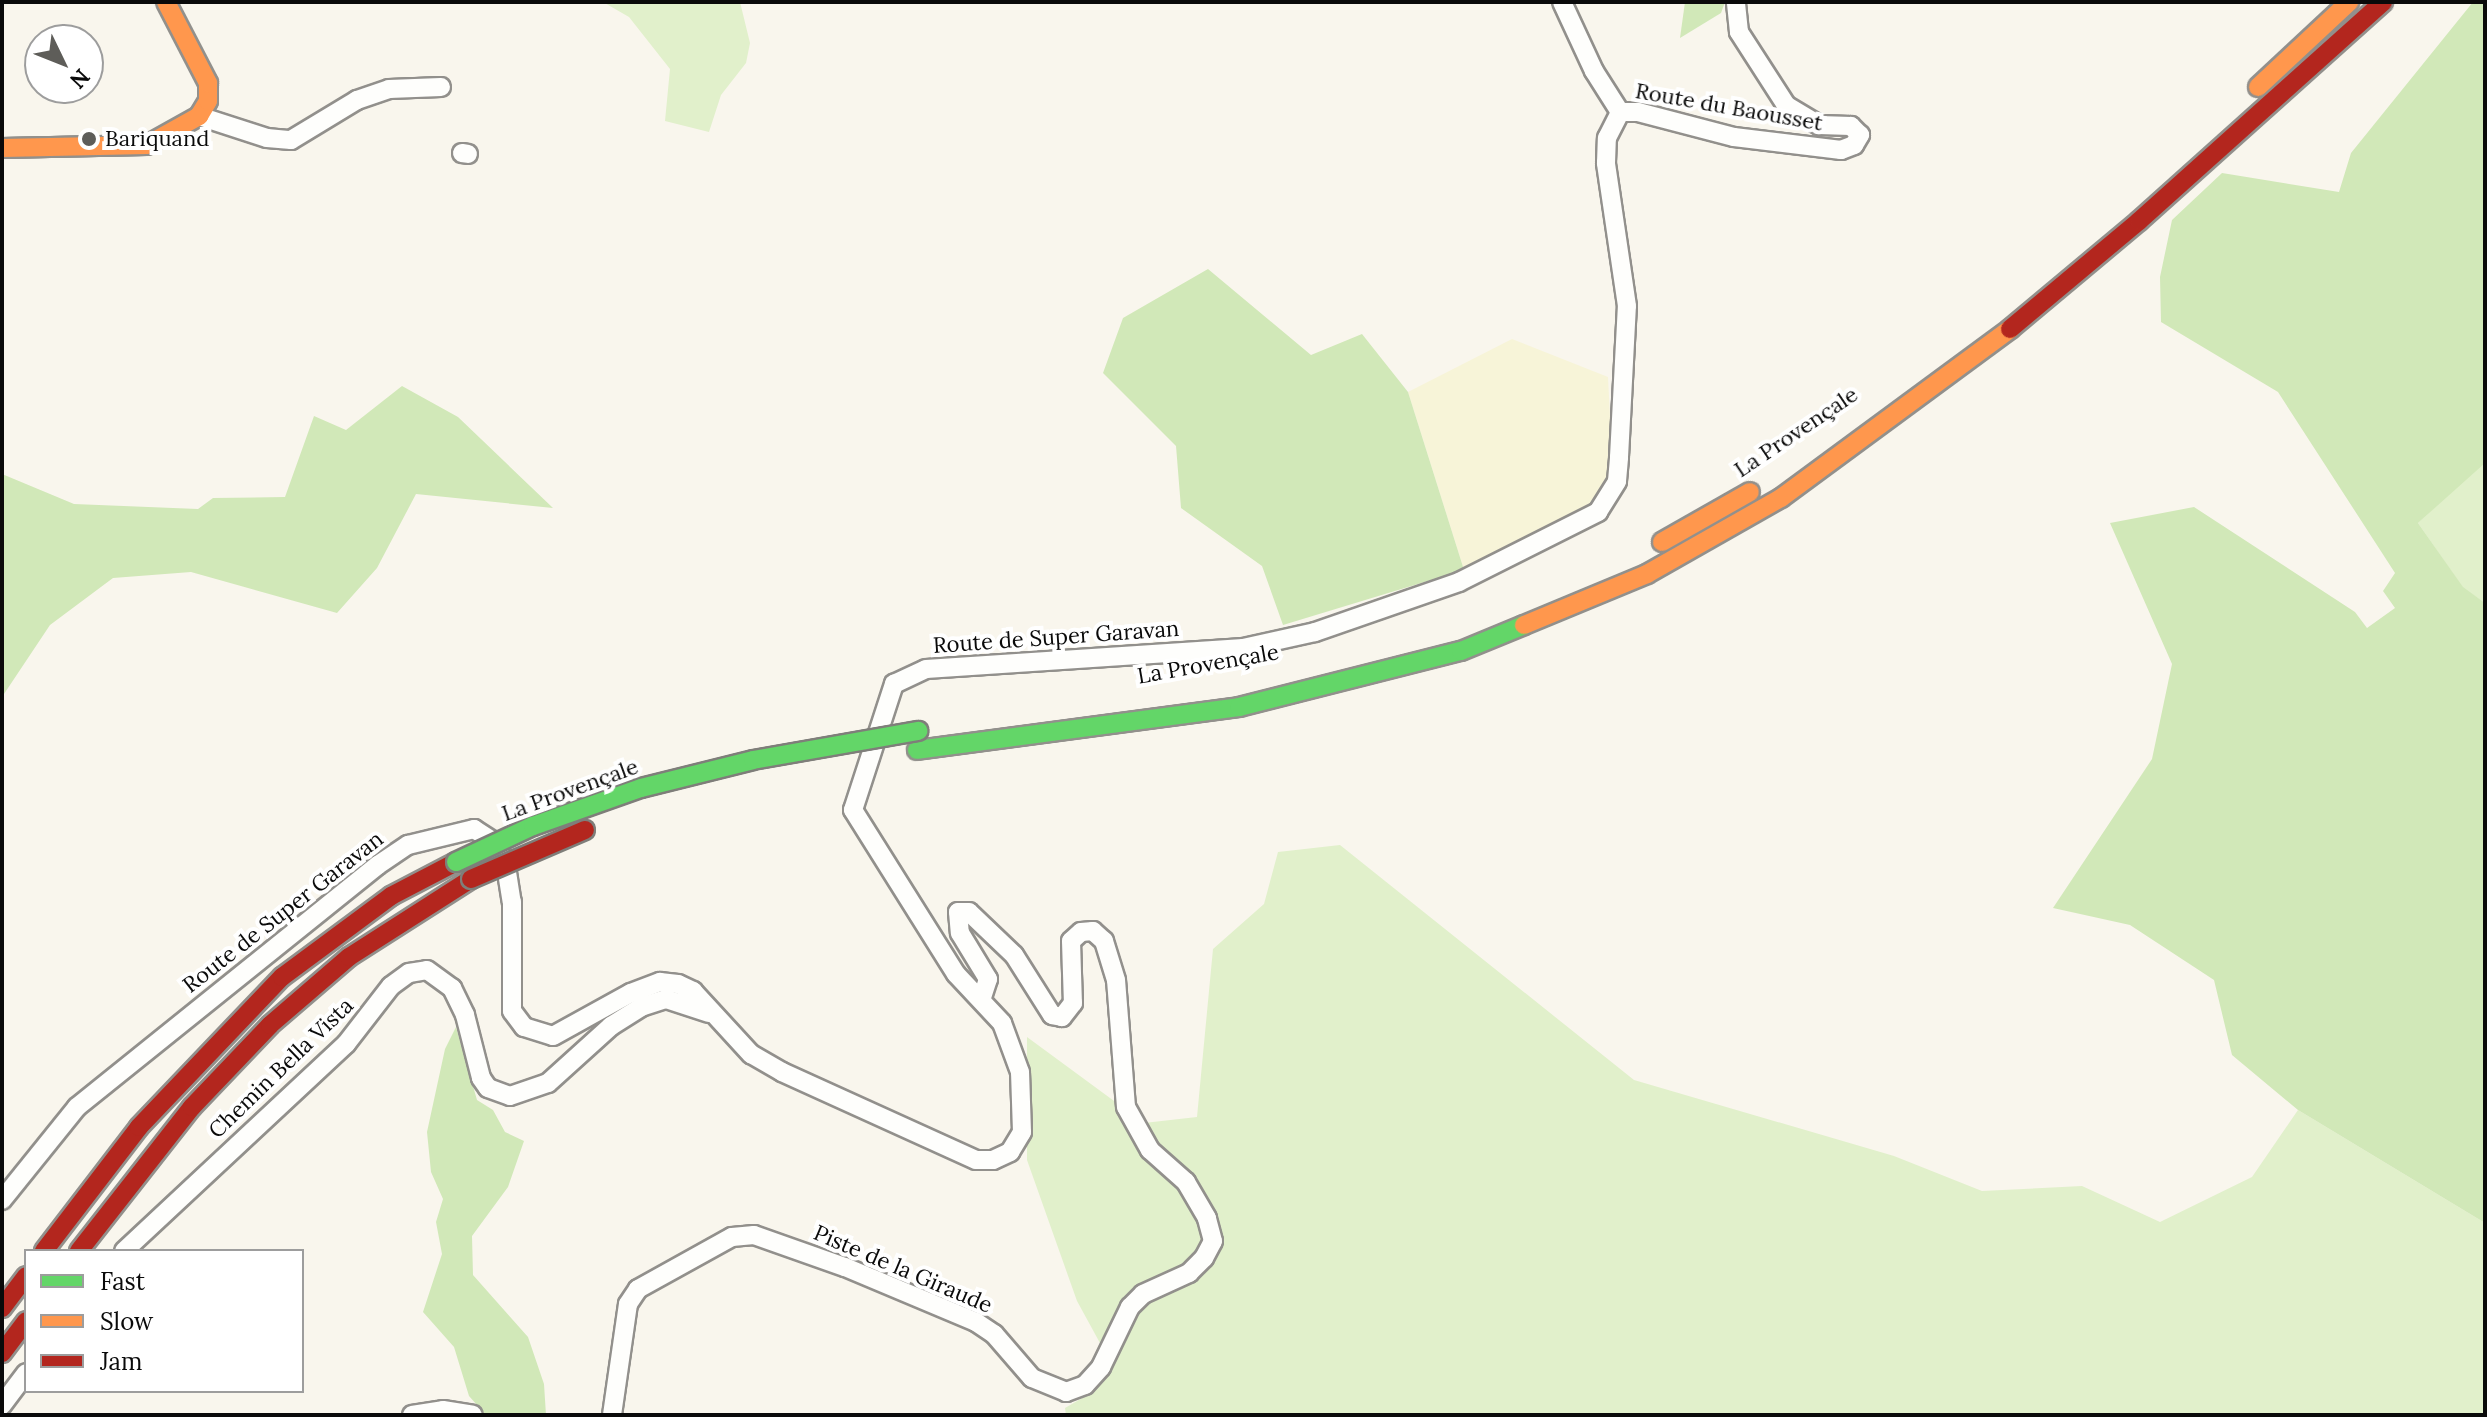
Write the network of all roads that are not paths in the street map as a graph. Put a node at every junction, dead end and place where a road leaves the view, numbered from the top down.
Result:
1 (166, 2) edge
2 (1562, 2) edge
3 (1736, 2) edge
4 (2349, 2) edge
5 (2383, 2) edge
6 (441, 87) dead end
7 (1620, 112) junction
8 (199, 116) junction
9 (2193, 145) dead end
10 (2, 148) edge
11 (2109, 220) dead end
12 (2047, 271) dead end
13 (1986, 321) dead end
14 (1791, 465) dead end
15 (1766, 482) dead end
16 (1648, 550) dead end
17 (1612, 567) dead end
18 (1258, 681) dead end
19 (1190, 693) dead end
20 (918, 740) junction
21 (680, 799) dead end
22 (609, 821) dead end
23 (982, 998) junction
24 (712, 1013) junction
25 (2, 1200) edge
26 (46, 1249) edge
27 (81, 1249) edge
28 (126, 1249) edge
29 (24, 1279) edge
30 (2, 1308) edge
31 (24, 1324) edge
32 (2, 1353) edge
33 (24, 1376) edge
34 (2, 1405) edge
35 (412, 1415) edge
36 (473, 1415) edge
37 (612, 1415) edge

1 - 8 main road
2 - 7 street
3 - 7 street, Route du Baousset
4 - 9 main road
5 - 20 main road, La Provençale
6 - 8 street
7 - 23 street, Route de Super Garavan
8 - 10 main road
11 - 12 main road
13 - 14 main road, La Provençale
15 - 16 main road, La Provençale
17 - 18 main road, La Provençale
19 - 20 main road, La Provençale
20 - 21 main road, La Provençale
20 - 26 main road, La Provençale, bridge
22 - 27 main road, La Provençale, bridge
23 - 24 street, Route de Super Garavan
23 - 37 street, Piste de la Giraude
24 - 25 street, Route de Super Garavan
24 - 28 street, Chemin Bella Vista
29 - 30 main road
31 - 32 main road
33 - 34 street
35 - 36 street

